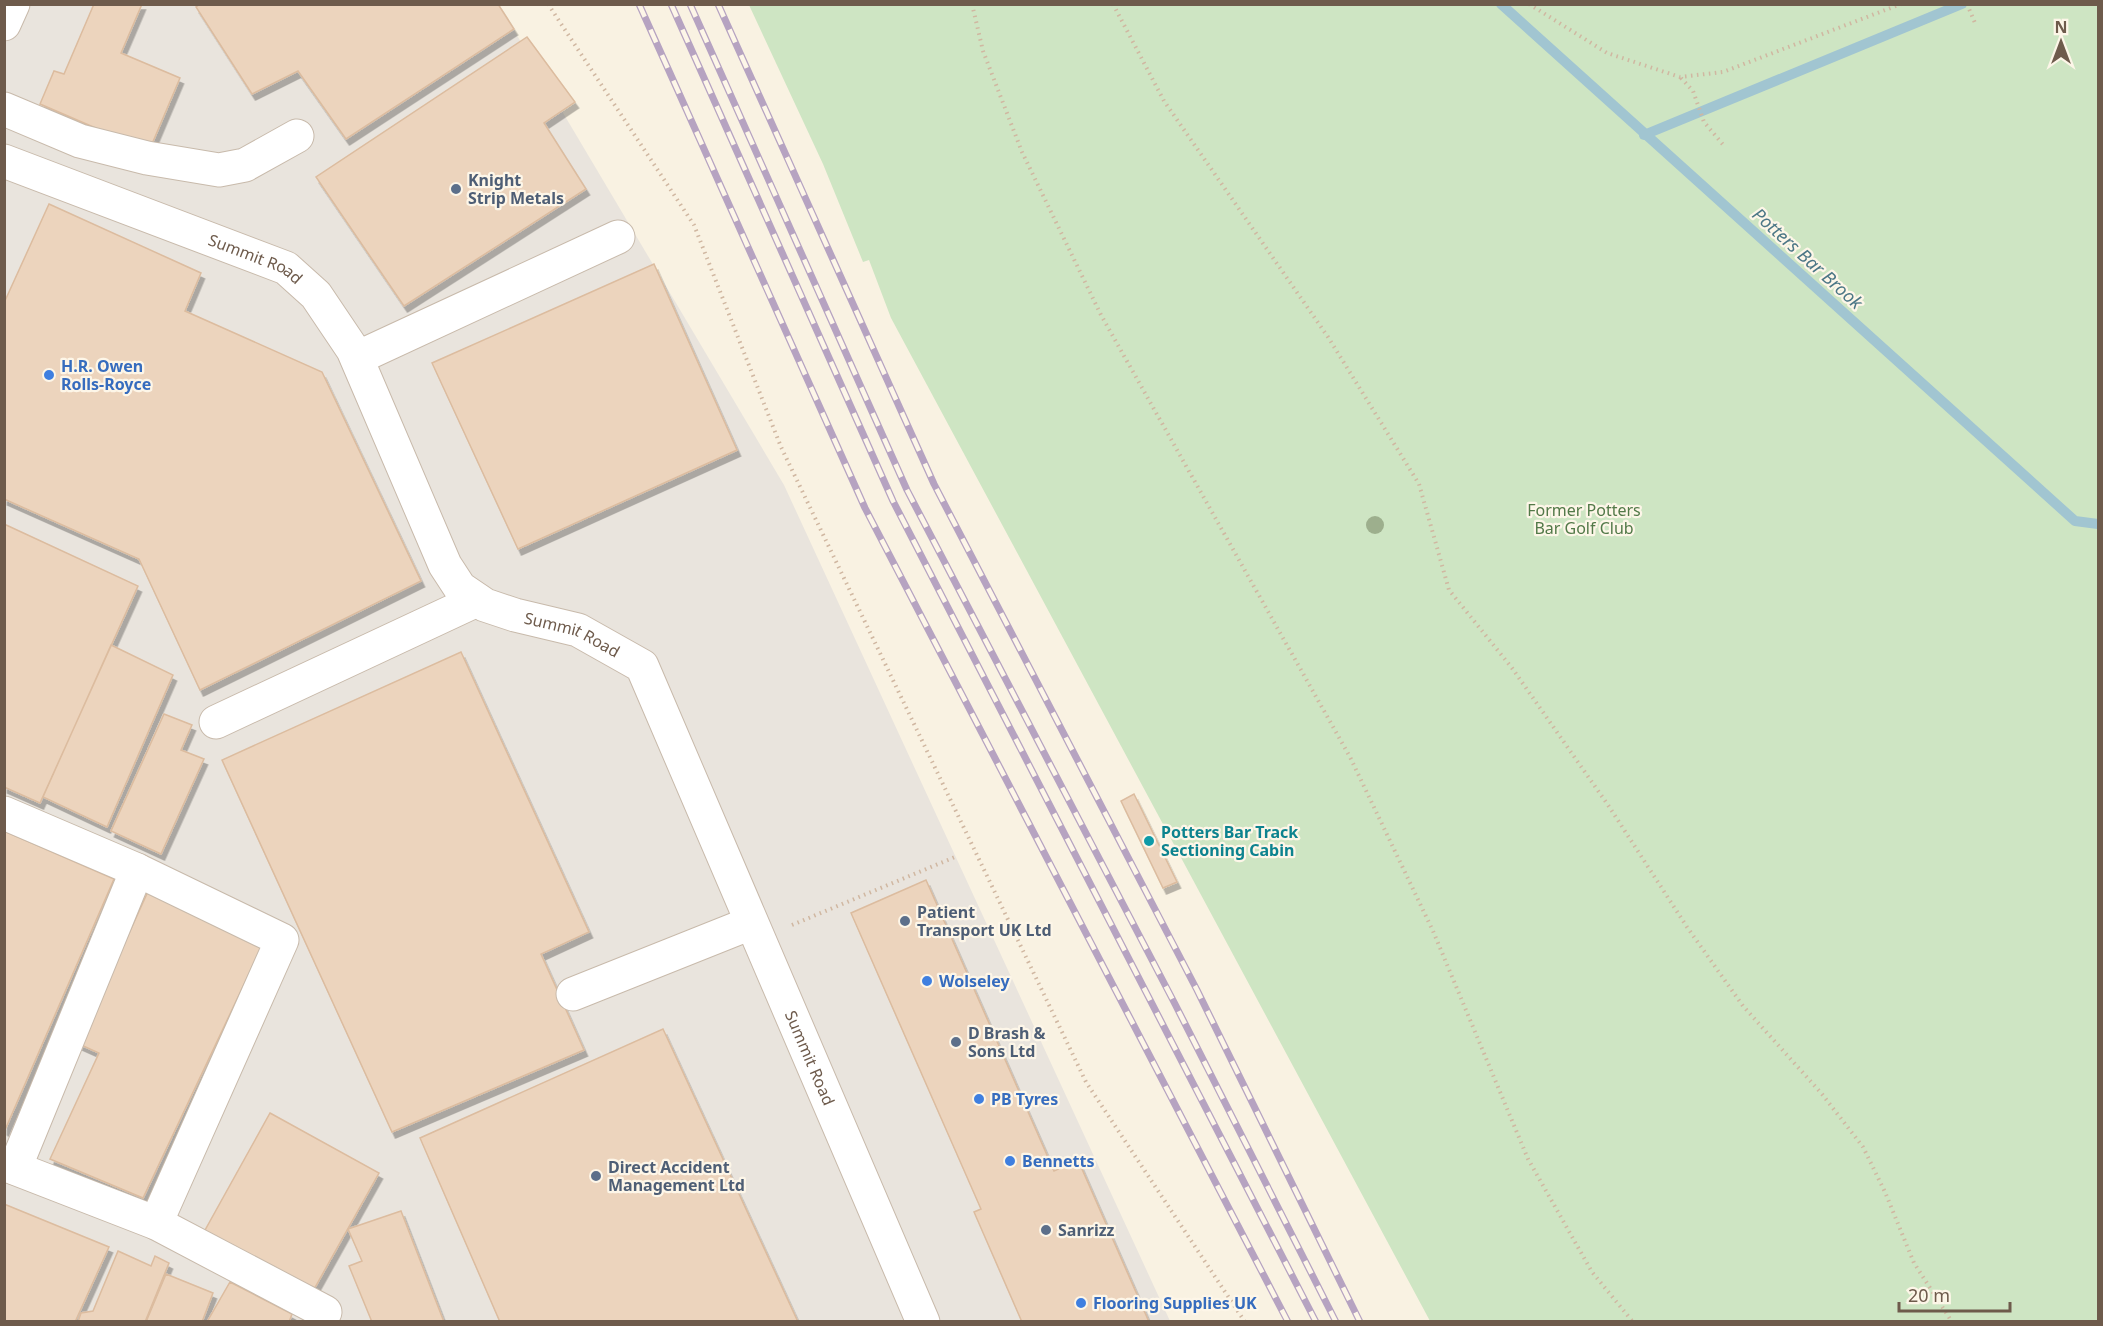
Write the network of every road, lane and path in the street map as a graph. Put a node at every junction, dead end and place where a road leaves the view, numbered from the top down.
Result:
1 (13, 4) edge
2 (548, 4) edge
3 (972, 4) edge
4 (1113, 4) edge
5 (1529, 4) edge
6 (1901, 4) edge
7 (1967, 4) edge
8 (1975, 22) dead end
9 (4, 24) edge
10 (1680, 77) junction
11 (4, 109) edge
12 (297, 136) dead end
13 (1725, 147) dead end
14 (4, 161) edge
15 (618, 237) dead end
16 (357, 358) junction
17 (477, 600) junction
18 (216, 722) dead end
19 (4, 813) edge
20 (955, 857) dead end
21 (137, 870) junction
22 (754, 931) junction
23 (573, 994) dead end
24 (10, 1166) edge
25 (156, 1222) junction
26 (325, 1312) dead end
27 (923, 1322) edge
28 (1245, 1322) edge
29 (1633, 1322) edge
30 (1952, 1322) edge

1 - 9 street
2 - 28 path
3 - 29 path
4 - 30 path
5 - 10 path
6 - 10 path
7 - 8 path
10 - 13 path
11 - 12 street
14 - 16 street, Summit Road
15 - 16 street
16 - 17 street, Summit Road
17 - 18 street
17 - 22 street, Summit Road
19 - 21 street
20 - 22 path
21 - 24 street
21 - 25 street
22 - 23 street
22 - 27 street, Summit Road
24 - 25 street
25 - 26 street

